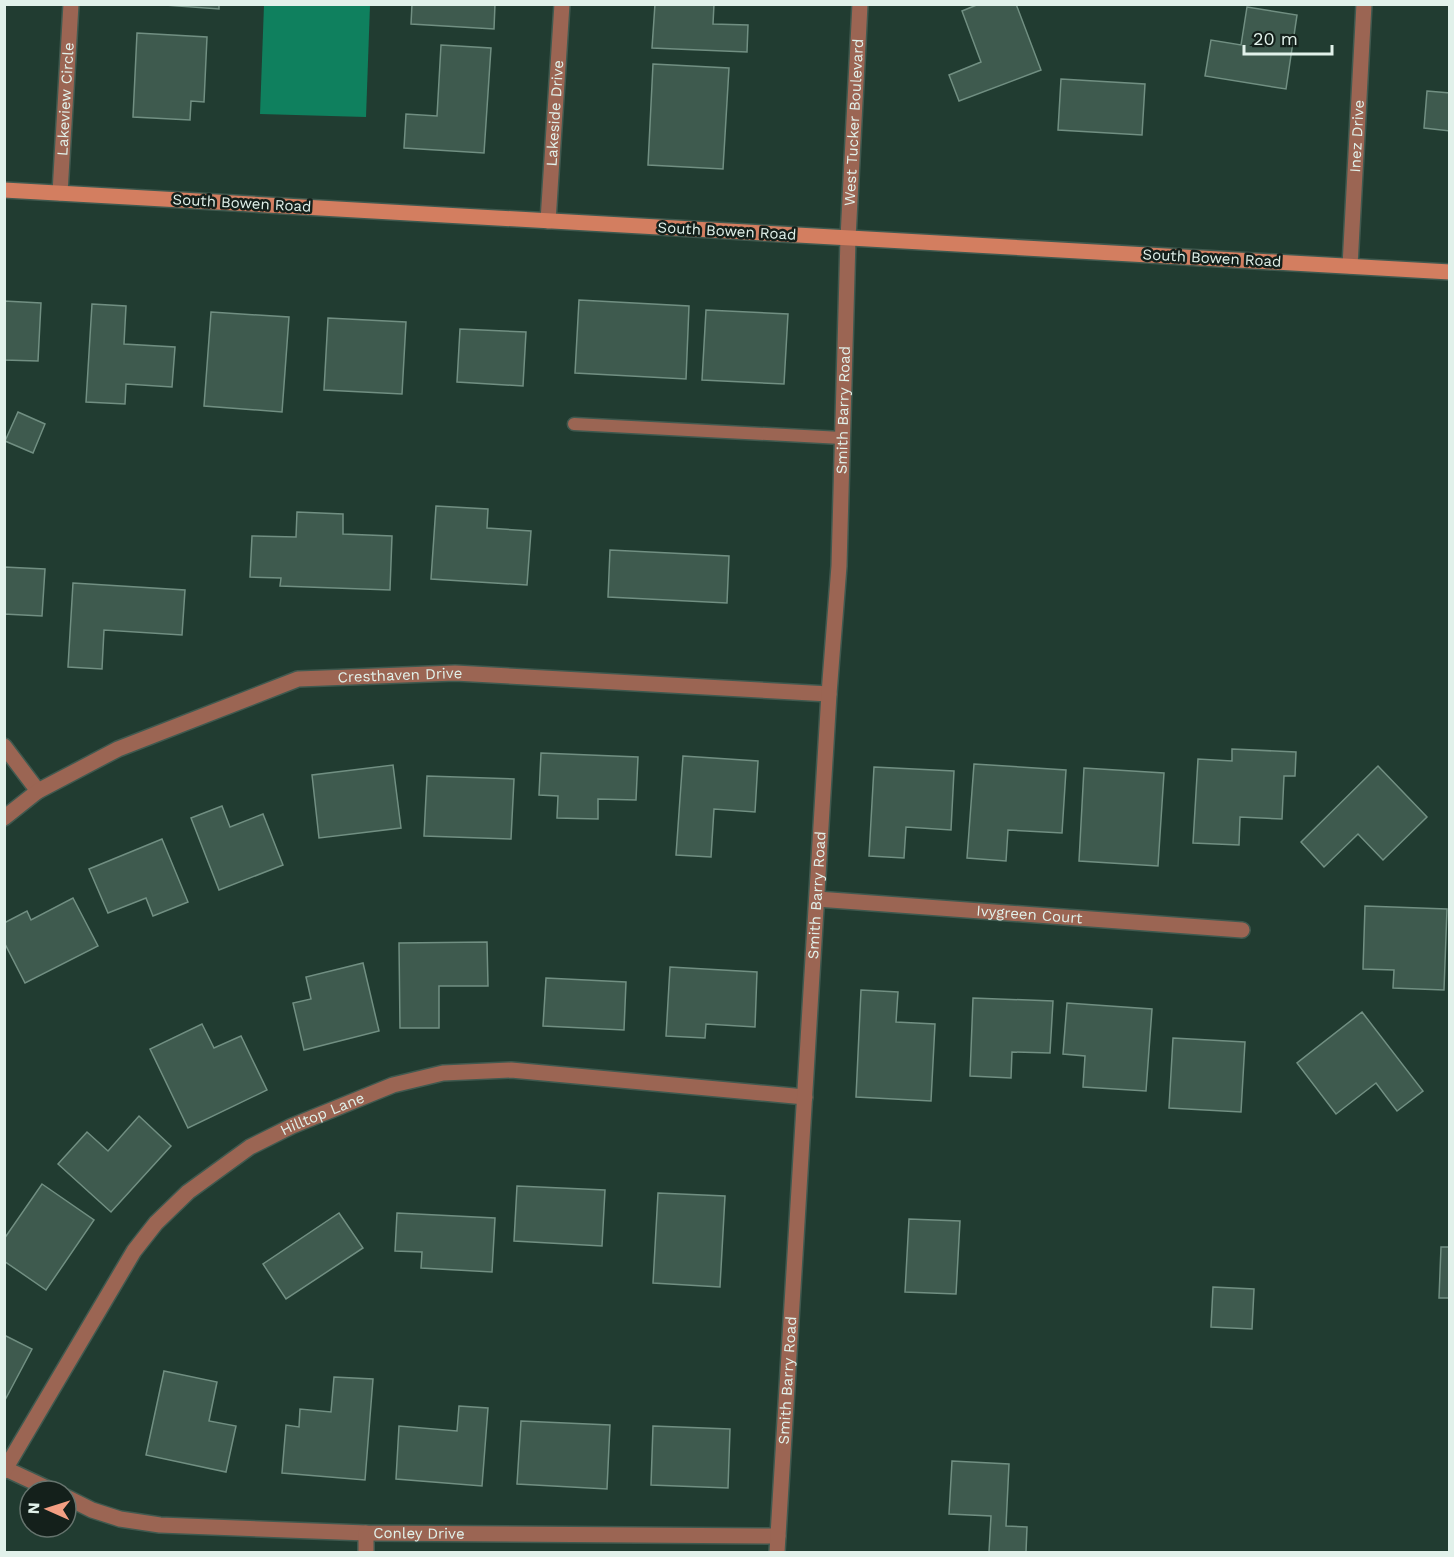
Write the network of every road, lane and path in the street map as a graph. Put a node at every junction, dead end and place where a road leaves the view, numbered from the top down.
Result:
1 (71, 4) edge
2 (562, 4) edge
3 (860, 4) edge
4 (1364, 4) edge
5 (4, 190) edge
6 (60, 193) junction
7 (548, 221) junction
8 (848, 238) junction
9 (1350, 266) junction
10 (1449, 272) edge
11 (574, 424) dead end
12 (842, 438) junction
13 (829, 694) junction
14 (4, 746) edge
15 (38, 791) junction
16 (4, 818) edge
17 (817, 899) junction
18 (1242, 930) dead end
19 (805, 1098) junction
20 (5, 1470) edge
21 (26, 1479) edge
22 (78, 1503) edge
23 (366, 1533) junction
24 (778, 1536) junction
25 (366, 1552) edge
26 (777, 1552) edge

1 - 6 street, Lakeview Circle
2 - 7 street, Lakeside Drive
3 - 8 street, West Tucker Boulevard
4 - 9 street, Inez Drive
5 - 6 main road, South Bowen Road
6 - 7 main road, South Bowen Road
7 - 8 main road, South Bowen Road
8 - 9 main road, South Bowen Road
8 - 12 street, Smith Barry Road
9 - 10 main road, South Bowen Road
11 - 12 lane
12 - 13 street, Smith Barry Road
13 - 15 street, Cresthaven Drive
13 - 17 street, Smith Barry Road
14 - 15 street
15 - 16 street, Cresthaven Drive
17 - 18 street, Ivygreen Court
17 - 19 street, Smith Barry Road
19 - 20 street, Hilltop Lane
19 - 24 street, Smith Barry Road
20 - 21 street
22 - 23 street, Conley Drive
23 - 24 street, Conley Drive
23 - 25 street
24 - 26 street, Smith Barry Road

